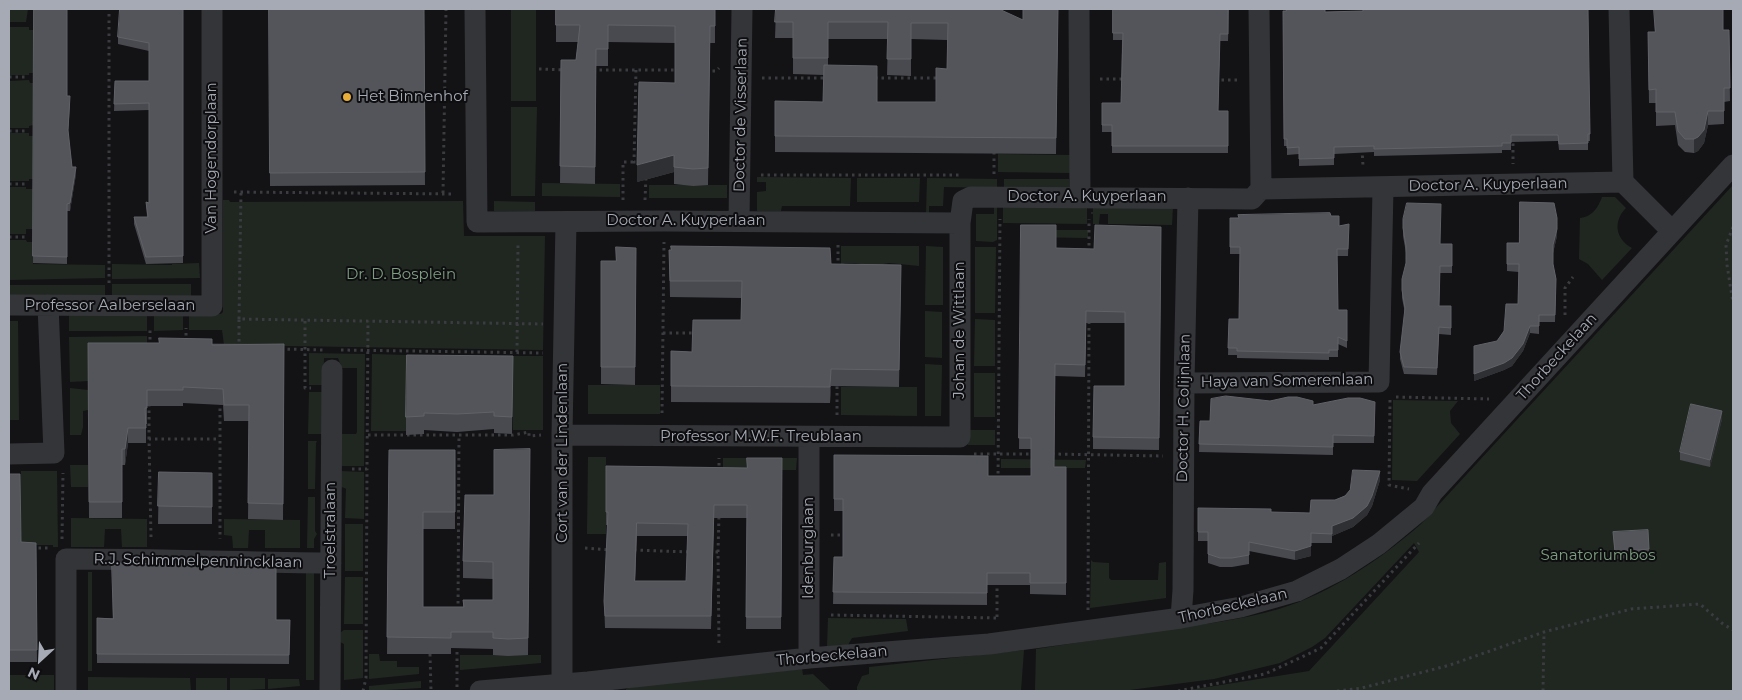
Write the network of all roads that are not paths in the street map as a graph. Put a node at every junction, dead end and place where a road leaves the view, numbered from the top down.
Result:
1 (212, 9) edge
2 (475, 9) edge
3 (742, 9) edge
4 (1079, 9) edge
5 (1259, 9) edge
6 (1619, 9) edge
7 (1733, 165) edge
8 (1623, 182) junction
9 (1373, 188) junction
10 (1261, 189) junction
11 (1084, 198) junction
12 (1188, 198) junction
13 (739, 221) junction
14 (566, 222) junction
15 (960, 222) junction
16 (1672, 231) junction
17 (9, 305) edge
18 (48, 305) junction
19 (212, 306) joint
20 (332, 370) dead end
21 (1184, 383) junction
22 (562, 435) junction
23 (960, 437) joint
24 (808, 438) junction
25 (9, 454) edge
26 (331, 563) junction
27 (1181, 618) junction
28 (809, 658) junction
29 (565, 684) junction
30 (589, 686) edge
31 (66, 691) edge
32 (330, 691) edge
33 (480, 691) edge

1 - 19 street, Van Hogendorplaan
2 - 14 street, Doctor A. Kuyperlaan
3 - 13 street, Doctor de Visserlaan
4 - 11 street
5 - 10 street
6 - 8 street
7 - 16 street, Thorbeckelaan
8 - 9 street, Doctor A. Kuyperlaan
8 - 16 street
9 - 10 street, Doctor A. Kuyperlaan
9 - 21 street, Haya van Somerenlaan
10 - 12 street, Doctor A. Kuyperlaan
11 - 12 street, Doctor A. Kuyperlaan
11 - 15 street, Doctor A. Kuyperlaan
12 - 21 street, Doctor H. Colijnlaan
13 - 14 street, Doctor A. Kuyperlaan
13 - 15 street, Doctor A. Kuyperlaan
14 - 22 street, Cort van der Lindenlaan
15 - 23 street, Johan de Wittlaan
16 - 27 street, Thorbeckelaan
17 - 18 street, Professor Aalberselaan
18 - 19 street, Professor Aalberselaan
18 - 25 street
20 - 26 street, Troelstralaan
21 - 27 street, Doctor H. Colijnlaan
22 - 24 street, Professor M.W.F. Treublaan
22 - 29 street, Cort van der Lindenlaan
23 - 24 street, Professor M.W.F. Treublaan
24 - 28 street, Idenburglaan
26 - 31 street, R.J. Schimmelpennincklaan
26 - 32 street, Troelstralaan
27 - 28 street, Thorbeckelaan
28 - 30 street, Thorbeckelaan
29 - 30 street, Thorbeckelaan
29 - 33 street, Thorbeckelaan

